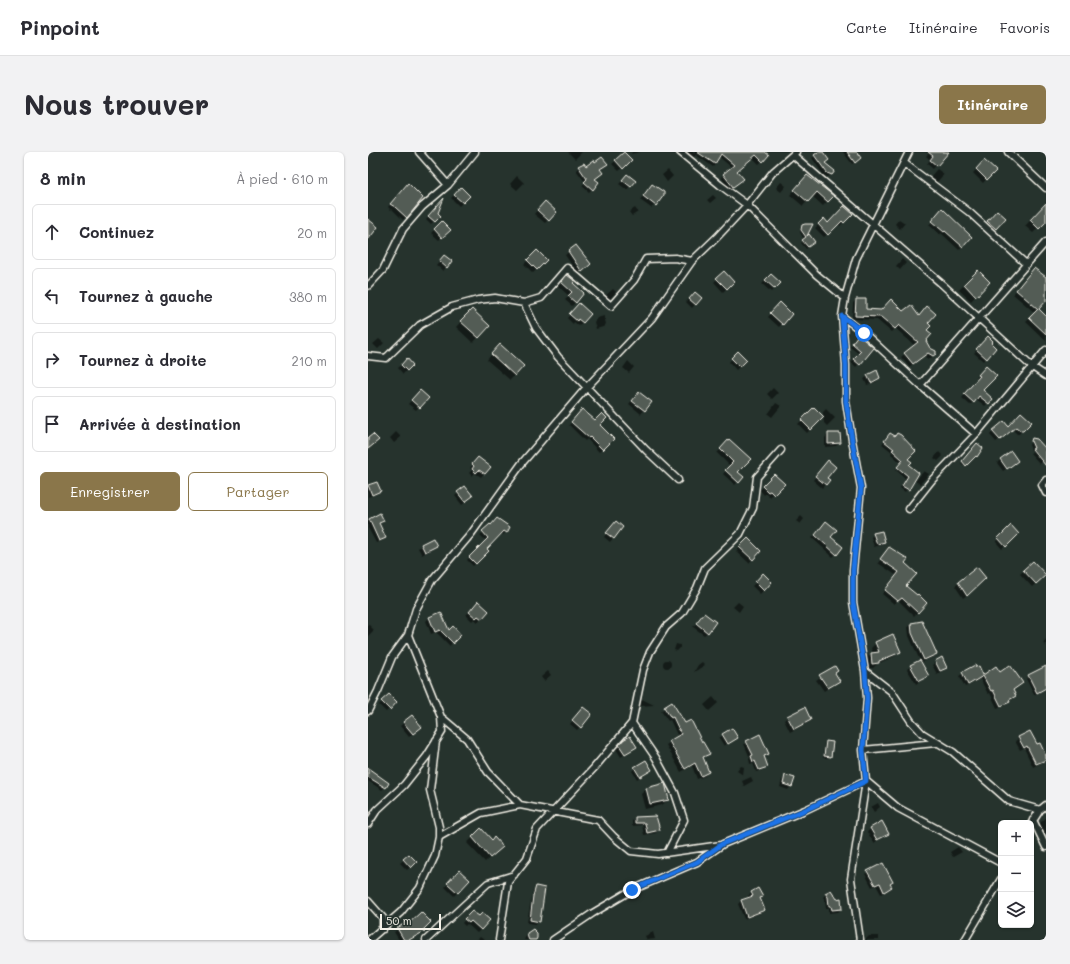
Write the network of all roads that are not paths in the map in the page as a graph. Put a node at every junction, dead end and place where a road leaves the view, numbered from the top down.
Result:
1 (419, 152) edge
2 (475, 152) edge
3 (680, 152) edge
4 (909, 152) edge
5 (1008, 152) edge
6 (795, 153) edge
7 (904, 163) junction
8 (448, 184) junction
9 (1046, 188) edge
10 (747, 205) junction
11 (873, 223) junction
12 (1046, 242) edge
13 (692, 261) junction
14 (1026, 264) junction
15 (368, 286) edge
16 (845, 298) junction
17 (524, 302) junction
18 (842, 316) junction
19 (979, 317) junction
20 (1046, 350) edge
21 (368, 356) edge
22 (1031, 366) junction
23 (1046, 376) edge
24 (920, 385) junction
25 (586, 387) junction
26 (976, 434) junction
27 (781, 450) dead end
28 (678, 480) dead end
29 (1046, 480) edge
30 (1046, 493) edge
31 (909, 509) dead end
32 (408, 635) junction
33 (865, 671) junction
34 (368, 711) edge
35 (441, 717) junction
36 (632, 722) junction
37 (436, 741) junction
38 (936, 743) junction
39 (863, 750) junction
40 (866, 781) junction
41 (520, 805) junction
42 (1046, 805) edge
43 (1040, 810) junction
44 (554, 811) junction
45 (1033, 820) edge
46 (368, 824) edge
47 (1034, 826) edge
48 (439, 837) junction
49 (722, 844) junction
50 (1046, 847) edge
51 (667, 853) junction
52 (998, 861) edge
53 (514, 875) junction
54 (998, 885) edge
55 (368, 901) edge
56 (383, 929) junction
57 (369, 940) edge
58 (426, 940) edge
59 (499, 940) edge
60 (553, 940) edge
61 (860, 940) edge
62 (965, 940) edge

1 - 8 street
2 - 8 street
3 - 10 street
4 - 7 street
5 - 9 street
6 - 10 street
6 - 11 street
7 - 11 street
7 - 14 street
8 - 15 street
10 - 13 street
10 - 16 street
11 - 16 street
11 - 19 street
12 - 14 street
13 - 17 street
13 - 25 street
14 - 19 street
16 - 18 street
17 - 21 street
17 - 25 street
18 - 24 street
18 - 33 street
19 - 22 street
19 - 24 street
20 - 22 street
22 - 23 street
22 - 26 street
24 - 26 street
25 - 28 street
25 - 32 street
26 - 31 street
27 - 36 street
29 - 30 street
32 - 34 street
32 - 35 street
33 - 38 street
33 - 39 street
35 - 37 street
35 - 41 street
36 - 44 street
36 - 51 street
37 - 46 street
37 - 48 street
38 - 39 street
38 - 43 street
39 - 40 street
40 - 49 street
40 - 52 street
40 - 61 street
41 - 44 street
41 - 48 street
42 - 43 street
43 - 45 street
44 - 51 street
44 - 53 street
47 - 50 street
48 - 56 street
49 - 51 street
49 - 60 street
53 - 58 street
53 - 59 street
54 - 62 street
55 - 56 street
56 - 57 street

